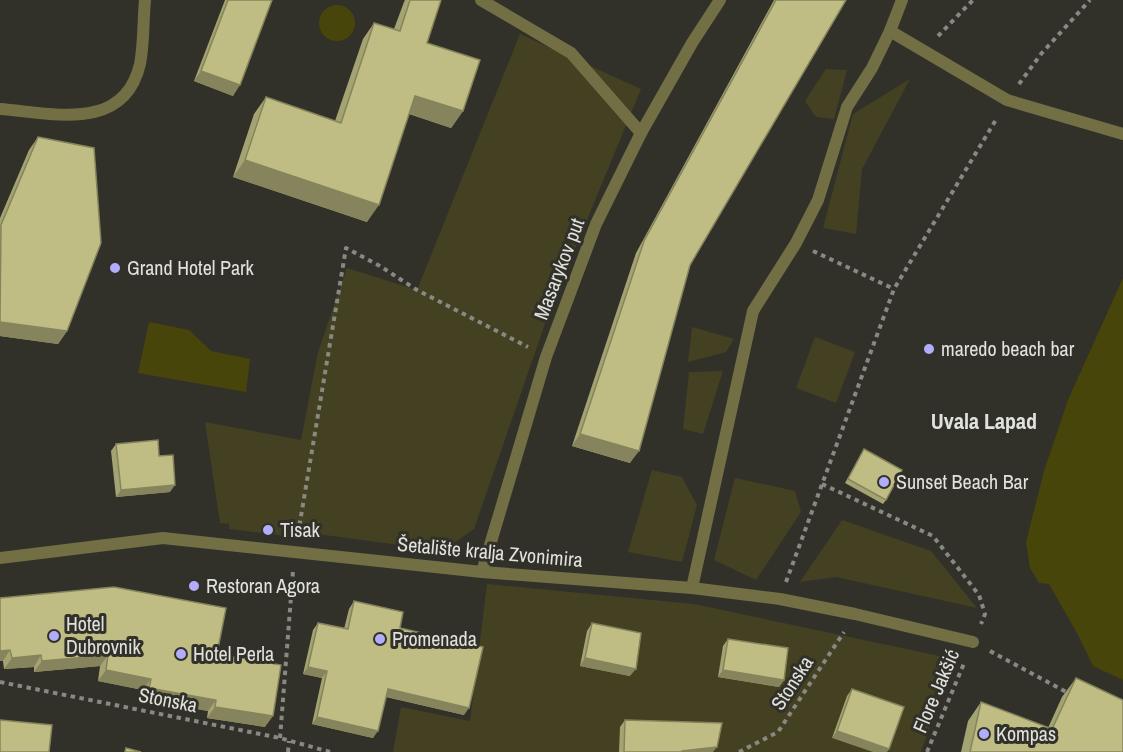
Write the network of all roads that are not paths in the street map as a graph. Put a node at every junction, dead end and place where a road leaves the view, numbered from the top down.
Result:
1 (145, 0) edge
2 (481, 0) edge
3 (720, 0) edge
4 (902, 0) edge
5 (890, 31) junction
6 (0, 109) edge
7 (641, 133) junction
8 (1123, 134) edge
9 (0, 558) edge
10 (482, 572) junction
11 (692, 588) junction
12 (973, 642) road end

1 - 6 street
2 - 7 street
3 - 7 street, Masarykov put
4 - 5 street
5 - 8 street
5 - 11 street
7 - 10 street, Masarykov put
9 - 10 street, Šetalište kralja Zvonimira
10 - 11 street, Šetalište kralja Zvonimira
11 - 12 street, Šetalište kralja Zvonimira

